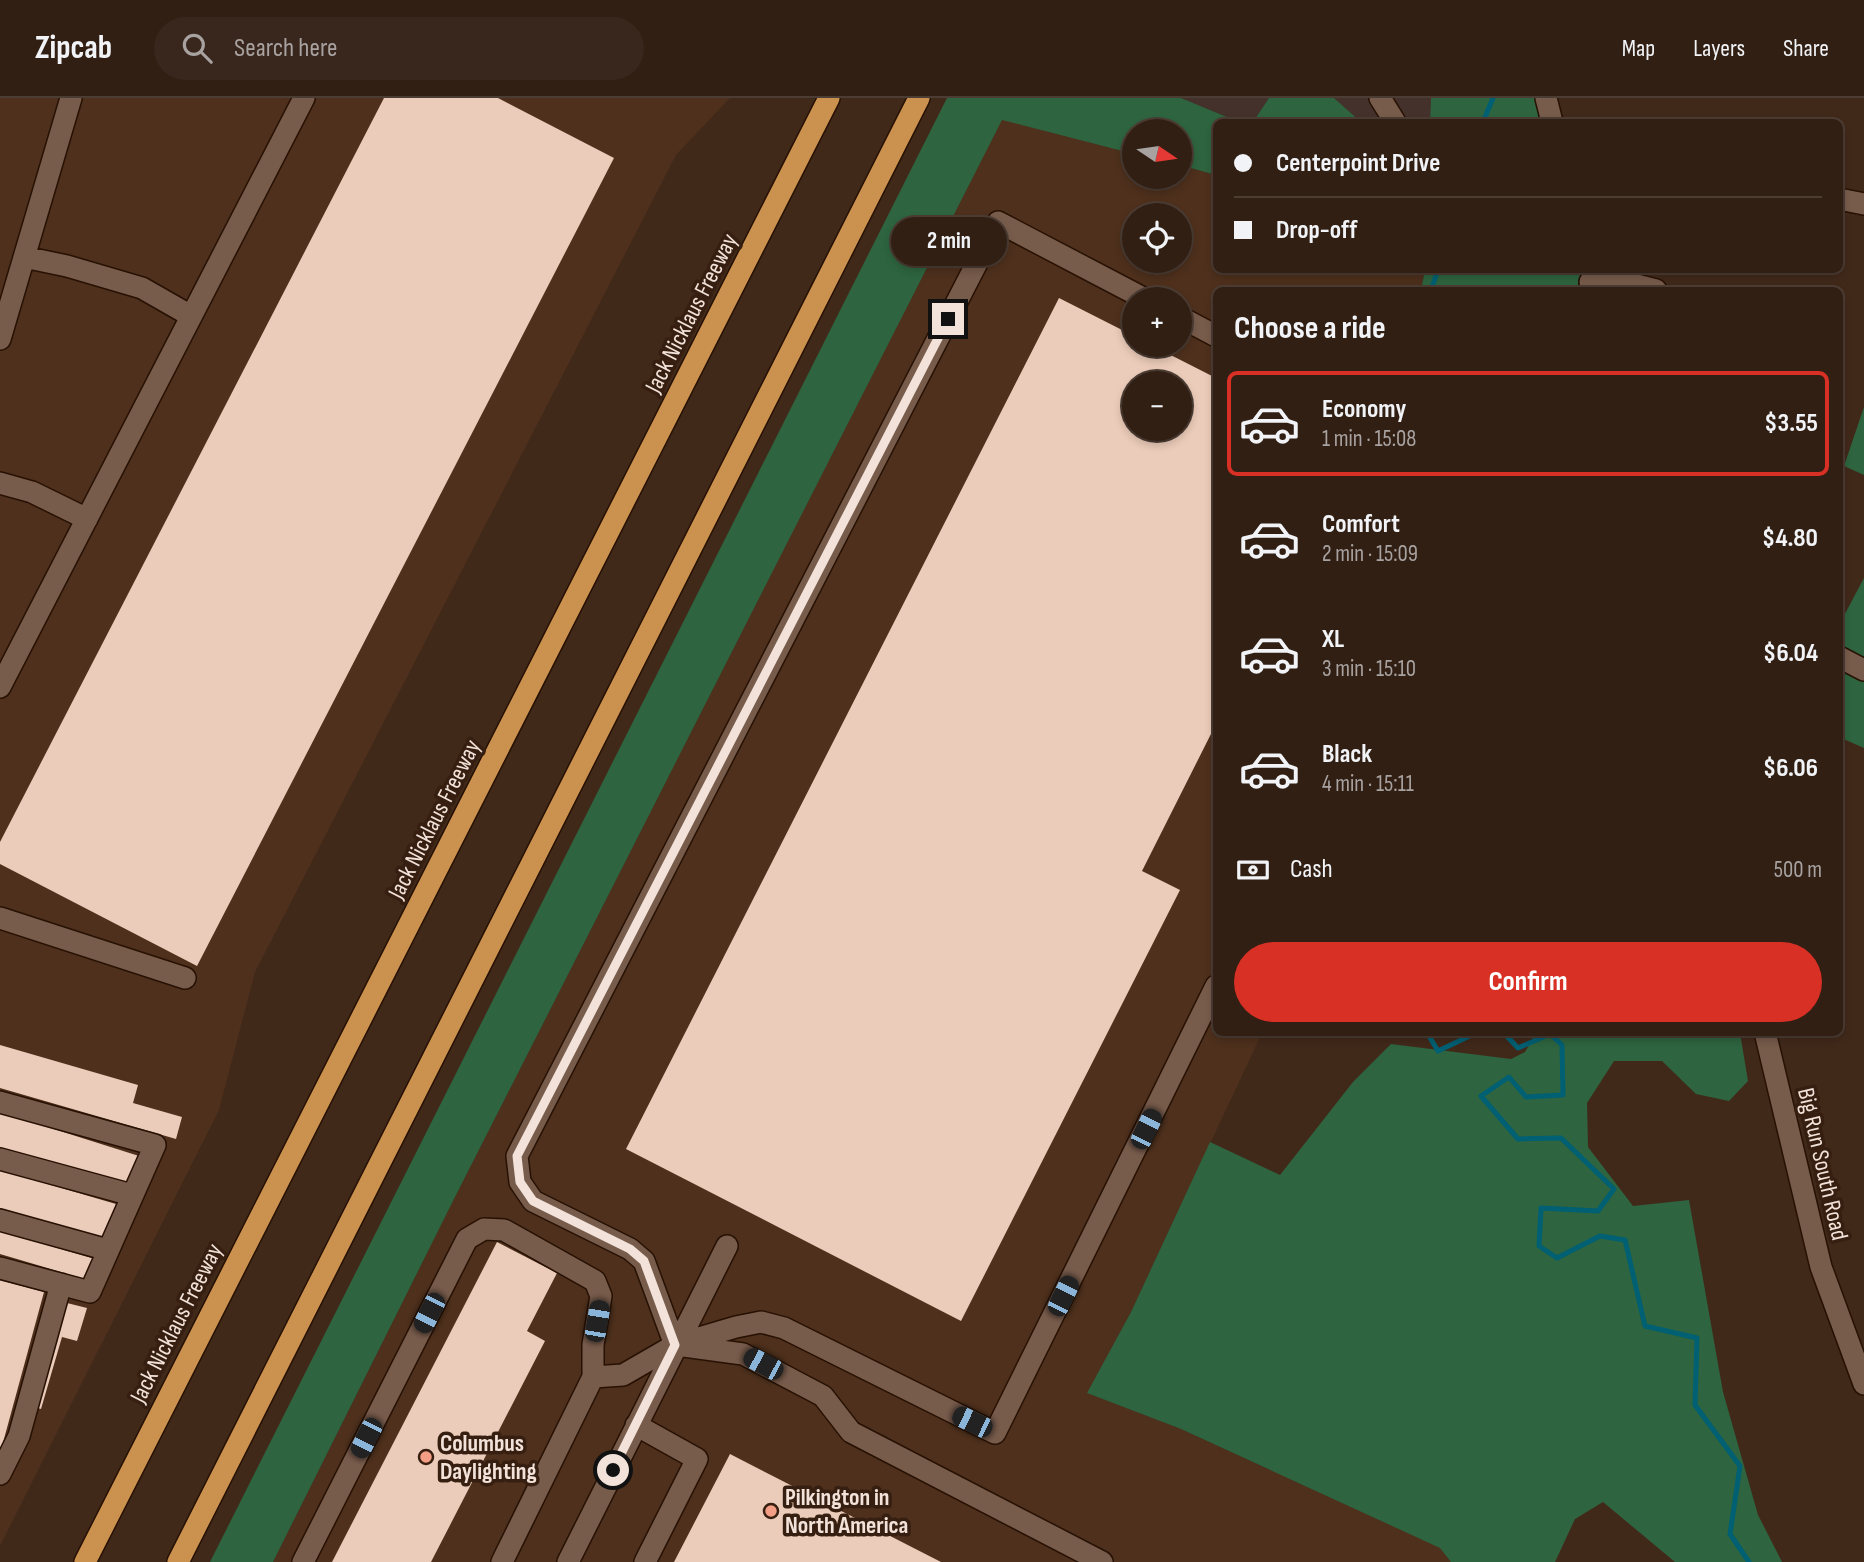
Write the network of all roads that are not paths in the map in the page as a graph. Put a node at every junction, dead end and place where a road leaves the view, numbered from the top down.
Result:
1 (71, 98) edge
2 (304, 98) edge
3 (829, 98) edge
4 (919, 98) edge
5 (1380, 98) edge
6 (1546, 98) edge
7 (1393, 119) edge
8 (1551, 119) edge
9 (1843, 200) edge
10 (1864, 204) edge
11 (23, 257) junction
12 (1589, 281) edge
13 (1122, 287) edge
14 (1644, 287) edge
15 (191, 316) junction
16 (1192, 324) edge
17 (1, 334) edge
18 (1213, 335) edge
19 (0, 483) edge
20 (87, 519) junction
21 (1843, 659) edge
22 (1864, 670) edge
23 (0, 687) edge
24 (0, 918) edge
25 (185, 978) dead end
26 (1213, 992) edge
27 (1766, 1036) edge
28 (0, 1102) edge
29 (0, 1158) edge
30 (132, 1195) junction
31 (0, 1220) edge
32 (727, 1246) dead end
33 (108, 1250) junction
34 (0, 1268) edge
35 (61, 1284) junction
36 (675, 1345) junction
37 (593, 1377) junction
38 (1864, 1384) edge
39 (636, 1424) junction
40 (146, 1440) junction
41 (0, 1474) edge
42 (73, 1562) edge
43 (85, 1562) edge
44 (178, 1562) edge
45 (303, 1562) edge
46 (502, 1562) edge
47 (568, 1562) edge
48 (645, 1562) edge
49 (1102, 1562) edge

1 - 11 street
2 - 15 street
3 - 40 highway, Jack Nicklaus Freeway
4 - 44 highway
5 - 7 street
6 - 8 street
9 - 10 street
11 - 15 street
11 - 17 street
12 - 14 street
13 - 36 street
15 - 20 street
16 - 18 street
19 - 20 street
20 - 23 street
21 - 22 street
24 - 25 street
26 - 36 street
27 - 38 street, Big Run South Road
28 - 30 street
29 - 30 street
30 - 33 street
31 - 33 street
32 - 36 street
33 - 35 street
34 - 35 street
35 - 41 street
36 - 37 street
36 - 39 street
36 - 49 street
37 - 45 street
37 - 46 street
39 - 47 street
39 - 48 street
40 - 42 highway
40 - 43 highway, Jack Nicklaus Freeway

